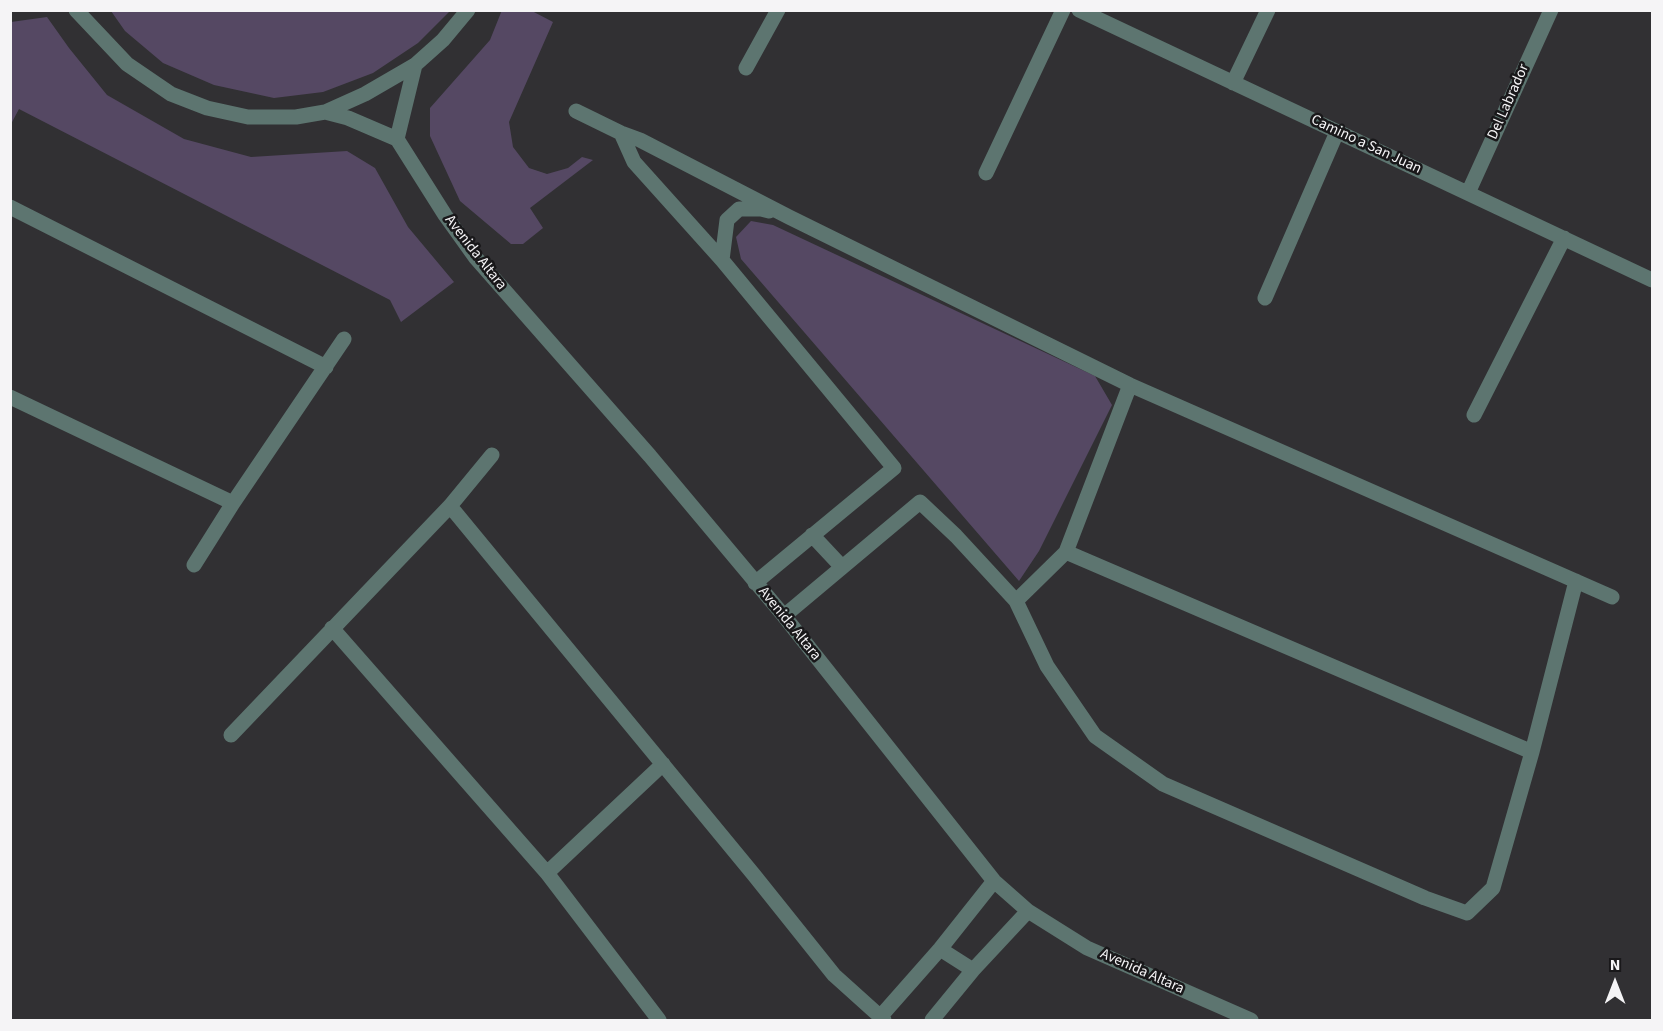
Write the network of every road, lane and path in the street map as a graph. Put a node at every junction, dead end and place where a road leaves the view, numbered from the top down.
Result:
1 (76, 10) edge
2 (468, 10) edge
3 (778, 10) edge
4 (1063, 10) edge
5 (1079, 10) edge
6 (1268, 10) edge
7 (1551, 10) edge
8 (415, 65) junction
9 (746, 68) dead end
10 (1233, 83) junction
11 (576, 111) dead end
12 (326, 112) junction
13 (1337, 132) junction
14 (621, 133) junction
15 (397, 139) junction
16 (986, 173) dead end
17 (1467, 193) junction
18 (10, 207) edge
19 (789, 217) junction
20 (1564, 238) junction
21 (722, 260) junction
22 (1653, 280) edge
23 (1265, 298) dead end
24 (344, 339) dead end
25 (326, 367) junction
26 (1130, 385) junction
27 (10, 397) edge
28 (1474, 415) dead end
29 (492, 455) dead end
30 (233, 503) junction
31 (450, 506) junction
32 (812, 535) junction
33 (1066, 552) junction
34 (194, 565) dead end
35 (842, 567) junction
36 (1576, 581) junction
37 (755, 583) junction
38 (1612, 597) dead end
39 (1016, 601) junction
40 (783, 616) junction
41 (332, 628) junction
42 (231, 735) dead end
43 (1532, 752) junction
44 (663, 764) junction
45 (547, 873) junction
46 (994, 881) junction
47 (1028, 911) junction
48 (940, 949) junction
49 (973, 970) junction
50 (882, 1019) edge
51 (659, 1020) edge
52 (932, 1020) edge
53 (1251, 1020) edge

1 - 12 street
2 - 8 street
3 - 9 street
4 - 16 street
5 - 10 street, Camino a San Juan
6 - 10 street
7 - 17 street, Del Labrador
8 - 12 street
8 - 15 street
10 - 13 street, Camino a San Juan
11 - 14 street
12 - 15 street
13 - 17 street, Camino a San Juan
13 - 23 street
14 - 19 street
14 - 21 street
15 - 37 street, Avenida Altara
17 - 20 street, Camino a San Juan
18 - 25 street
19 - 21 street
19 - 26 street
20 - 22 street, Camino a San Juan
20 - 28 street
21 - 32 street
24 - 25 street
25 - 30 street
26 - 33 street
26 - 36 street
27 - 30 street
29 - 31 street
30 - 34 street
31 - 41 street
31 - 44 street
32 - 35 street
32 - 37 street
33 - 39 street
33 - 43 street
35 - 39 street
35 - 40 street
36 - 38 street
36 - 43 street
37 - 40 street, Avenida Altara
39 - 43 street
40 - 46 street, Avenida Altara
41 - 42 street
41 - 45 street
44 - 45 street
44 - 50 street
45 - 51 street
46 - 47 street, Avenida Altara
46 - 48 street
47 - 49 street
47 - 53 street, Avenida Altara
48 - 49 street
48 - 50 street
49 - 52 street

